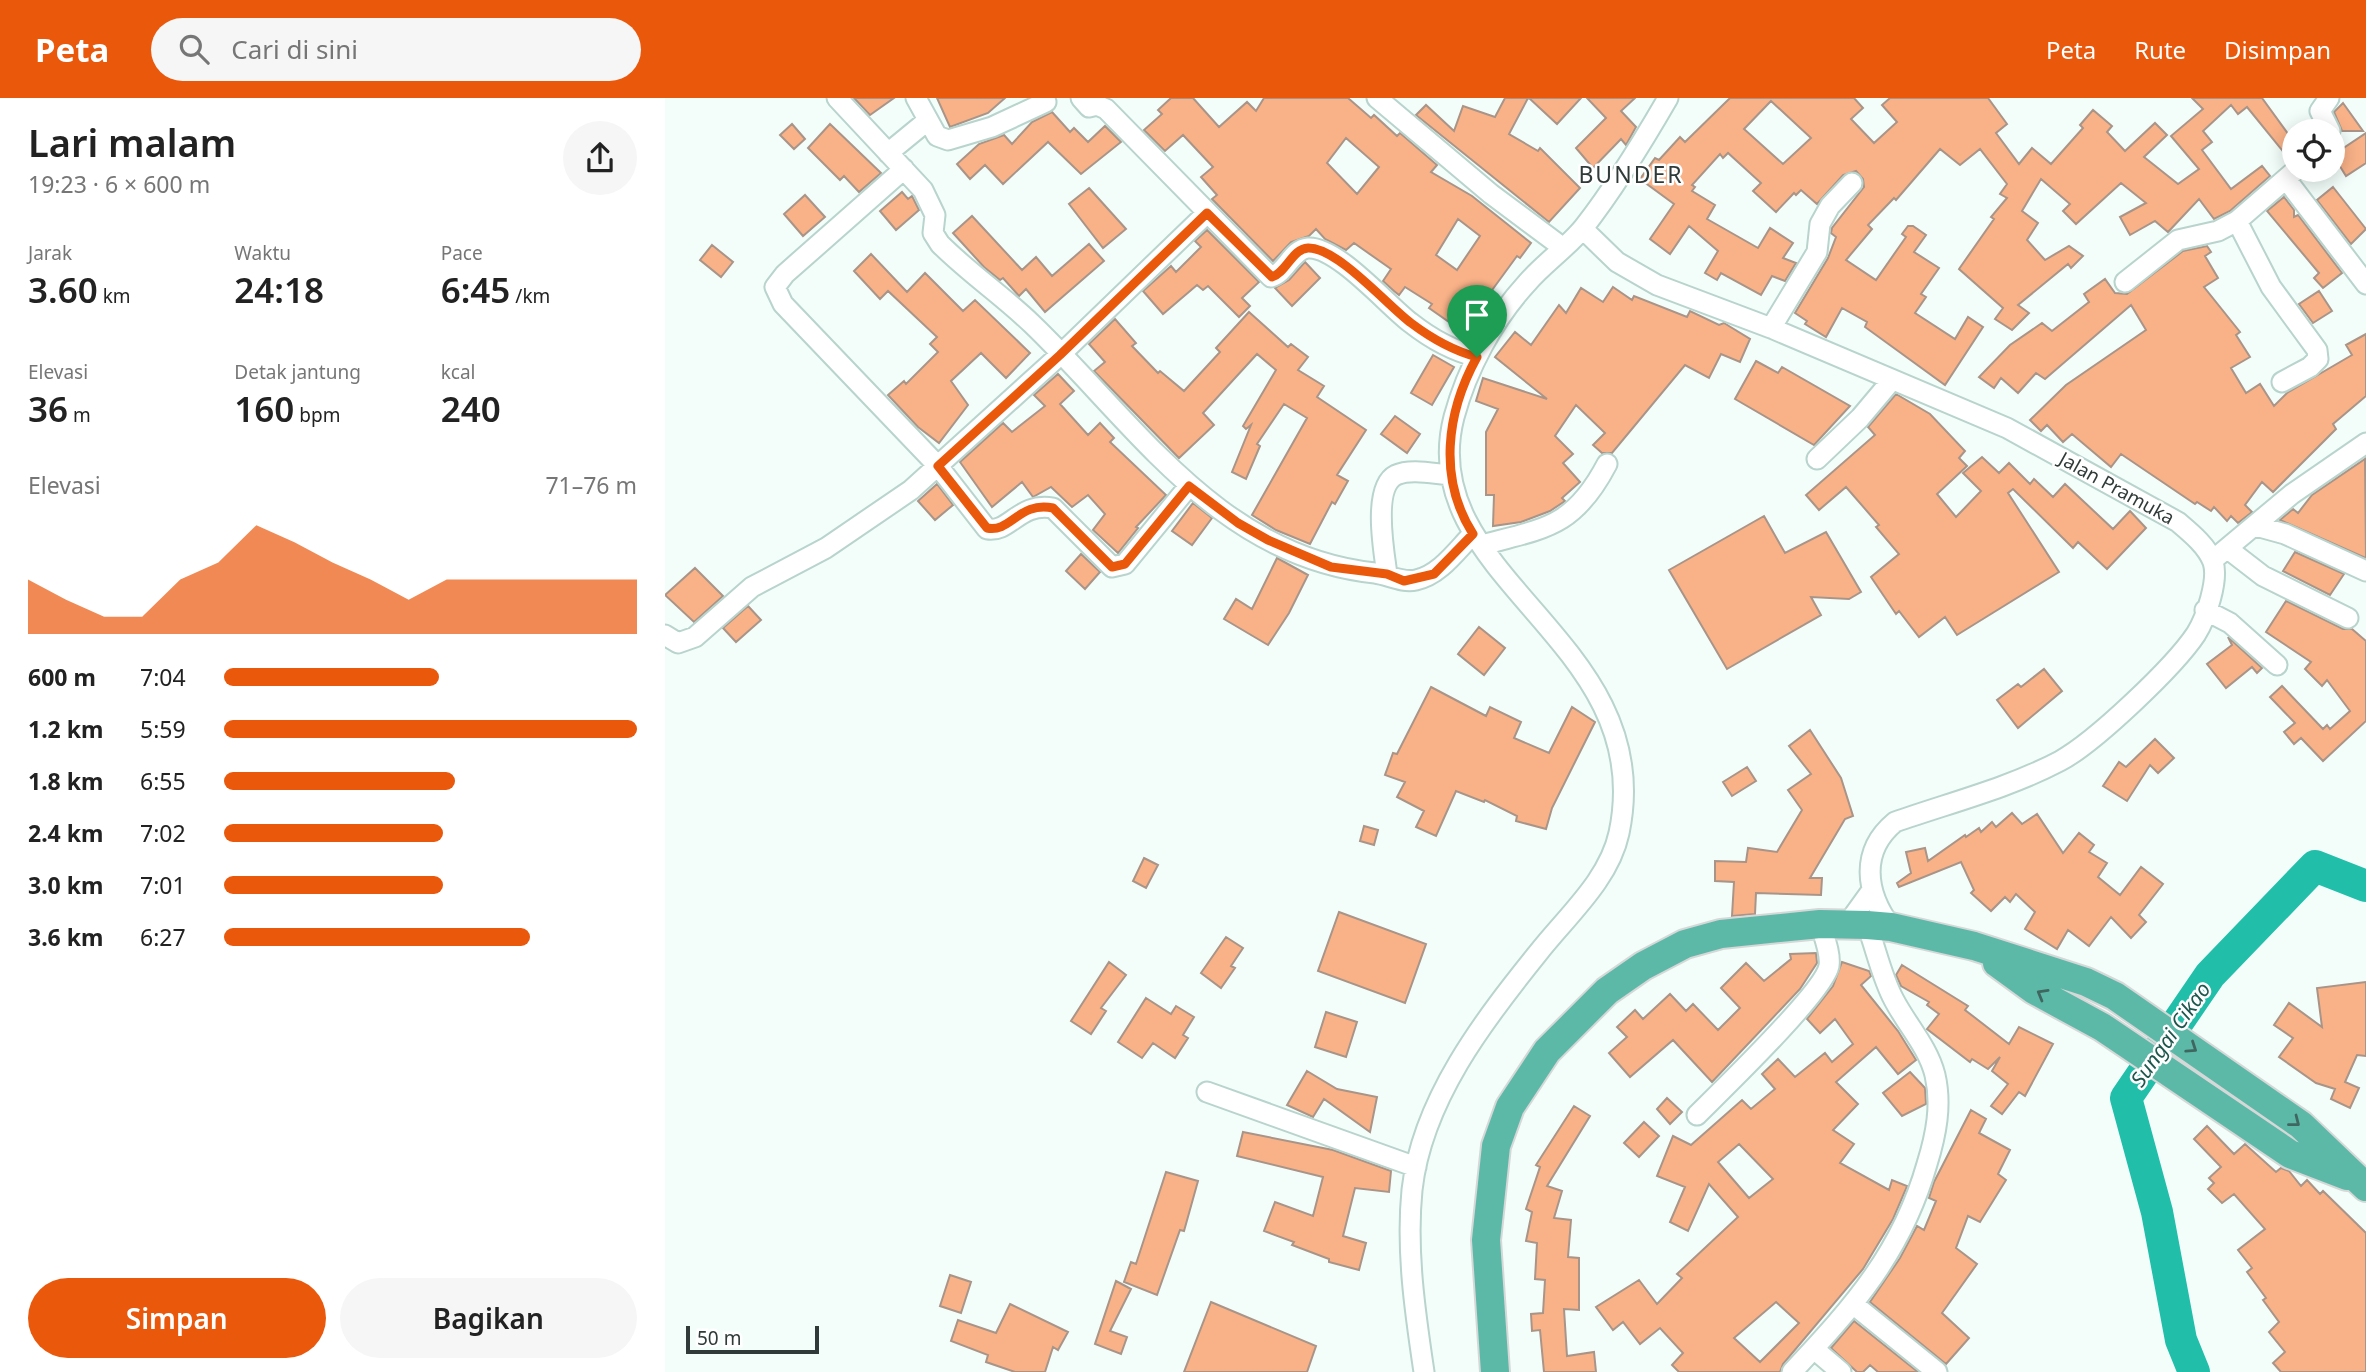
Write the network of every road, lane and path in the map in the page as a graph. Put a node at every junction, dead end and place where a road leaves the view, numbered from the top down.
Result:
1 (837, 98) edge
2 (916, 98) edge
3 (1081, 98) edge
4 (1377, 98) edge
5 (1668, 98) edge
6 (2329, 98) edge
7 (1046, 102) dead end
8 (2325, 119) edge
9 (927, 121) junction
10 (888, 153) junction
11 (904, 169) junction
12 (2282, 182) edge
13 (2296, 182) edge
14 (1852, 183) dead end
15 (1207, 213) junction
16 (2237, 221) junction
17 (1583, 229) junction
18 (1562, 247) junction
19 (2125, 282) dead end
20 (2366, 284) edge
21 (1771, 328) junction
22 (1060, 355) junction
23 (1477, 357) junction
24 (1892, 380) junction
25 (2282, 382) dead end
26 (2366, 443) edge
27 (1817, 459) dead end
28 (1607, 464) dead end
29 (938, 466) junction
30 (1451, 475) junction
31 (1189, 486) junction
32 (2256, 526) junction
33 (1478, 539) junction
34 (2220, 555) junction
35 (2366, 571) edge
36 (1387, 574) junction
37 (2205, 610) junction
38 (2347, 618) dead end
39 (665, 635) edge
40 (2277, 665) dead end
41 (1872, 890) junction
42 (1856, 925) junction
43 (1974, 946) junction
44 (1207, 1093) dead end
45 (1697, 1115) dead end
46 (1416, 1167) junction
47 (2361, 1183) edge
48 (1853, 1304) junction
49 (1814, 1349) junction
50 (1424, 1372) edge
51 (1495, 1372) edge
52 (1792, 1372) edge
53 (1841, 1372) edge
54 (1937, 1372) edge

1 - 10 street
2 - 9 street
3 - 15 street
4 - 18 street
5 - 17 street
6 - 8 street
7 - 9 street
9 - 10 street
10 - 11 street
11 - 22 street
11 - 29 street
12 - 16 street
13 - 20 street
14 - 21 street
15 - 22 street
15 - 23 street
16 - 19 street
16 - 25 street
17 - 18 street
17 - 21 street, Jalan Pramuka
18 - 23 street
21 - 24 street, Jalan Pramuka
22 - 29 street
22 - 31 street
23 - 30 street
24 - 27 street
24 - 34 street, Jalan Pramuka
26 - 32 street
28 - 33 street
29 - 31 street
29 - 39 street
30 - 33 street
30 - 36 street
31 - 36 street
32 - 34 street
32 - 35 street
33 - 36 street
33 - 46 street
34 - 37 street
34 - 38 street, Jalan Pramuka
37 - 40 street
37 - 41 street
41 - 42 street
41 - 42 street
42 - 43 highway
42 - 45 street
42 - 48 street
42 - 51 highway
47 -> 43 highway
43 -> 47 highway
44 - 46 street
46 - 50 street
48 - 49 street
48 - 54 street
49 - 52 street
49 - 53 street

